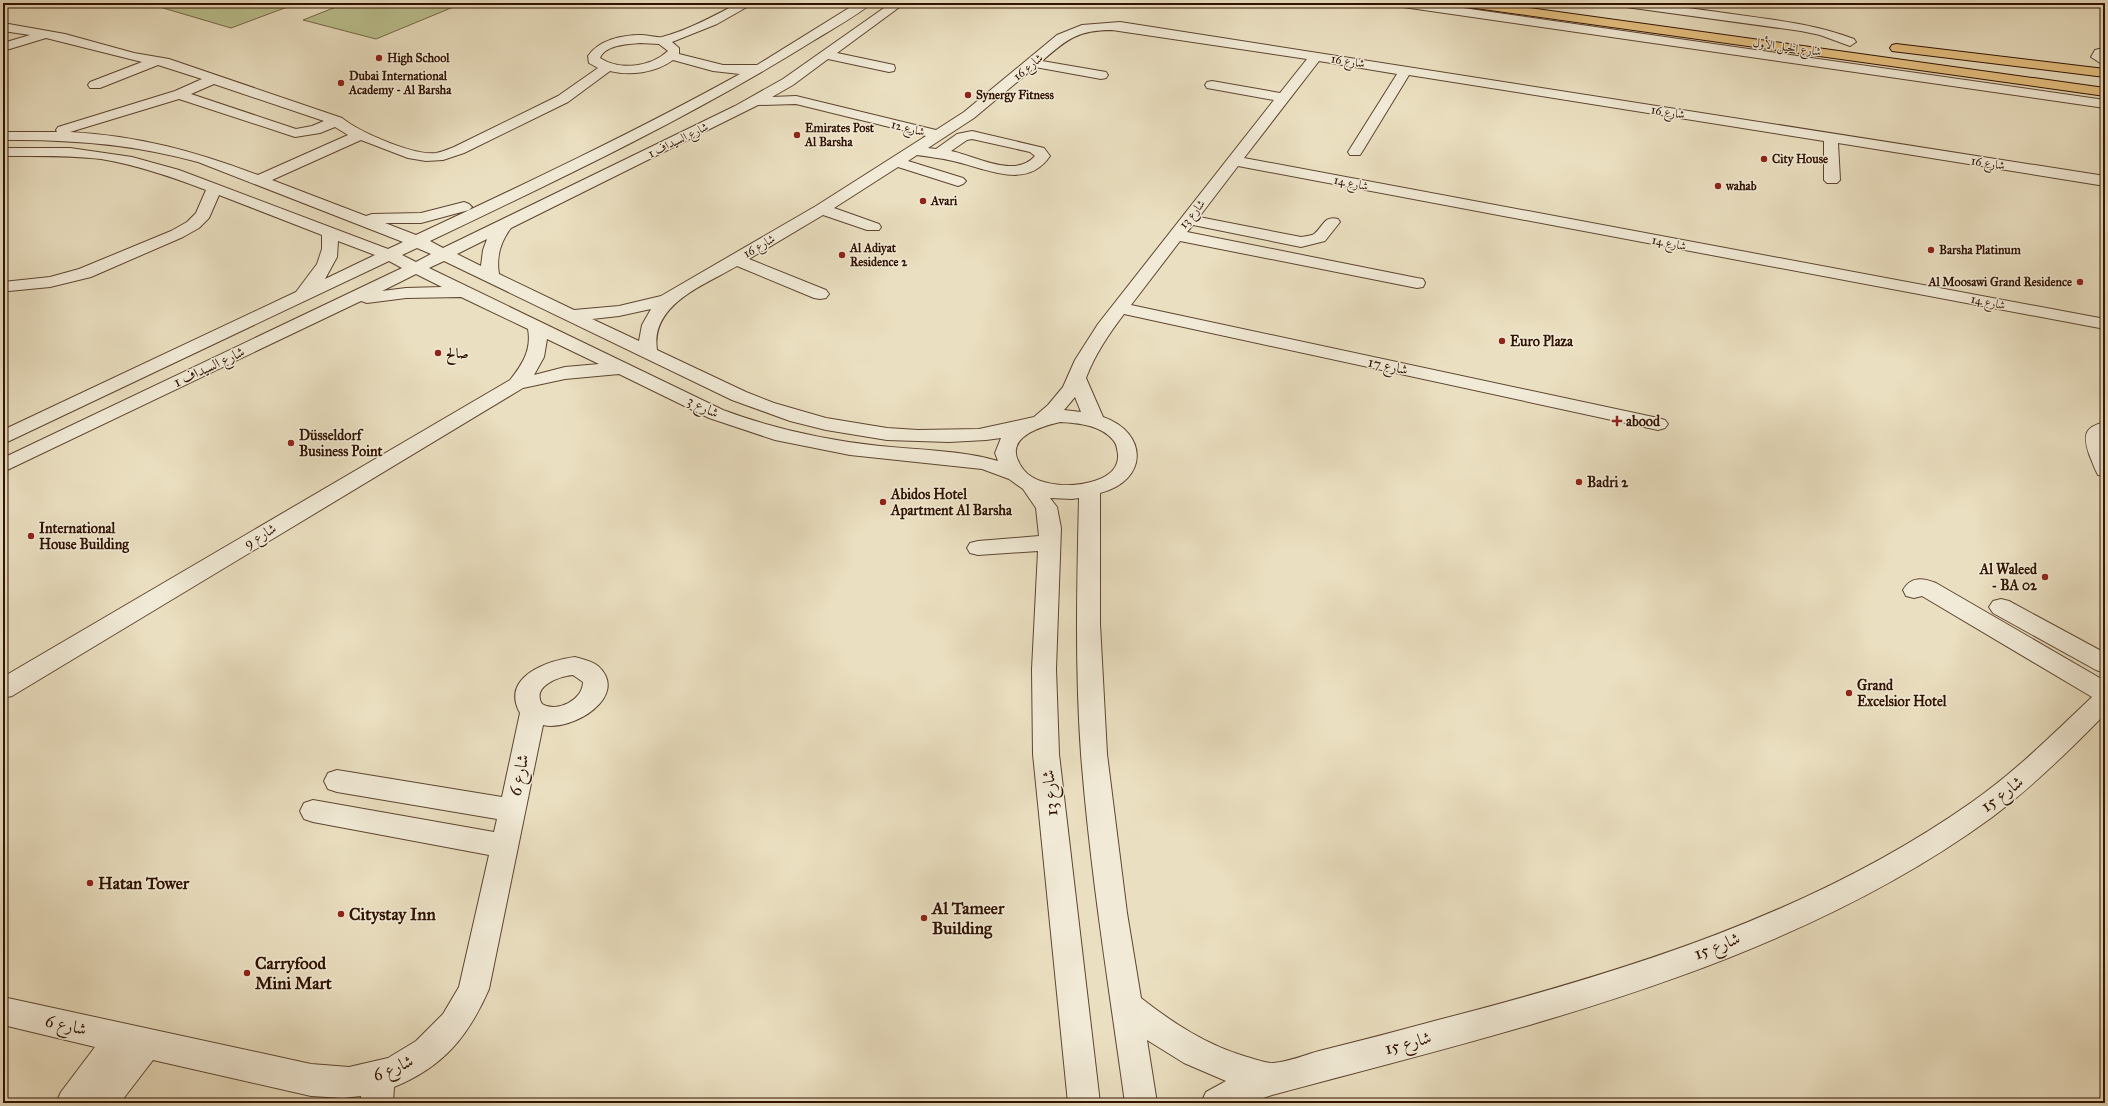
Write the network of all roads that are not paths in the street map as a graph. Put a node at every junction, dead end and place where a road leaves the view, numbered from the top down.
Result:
1 (748, 3) edge
2 (865, 3) edge
3 (899, 3) edge
4 (1403, 3) edge
5 (1468, 3) edge
6 (1622, 7) edge
7 (1562, 15) junction
8 (3, 28) edge
9 (1610, 34) junction
10 (44, 35) junction
11 (662, 41) junction
12 (1866, 44) dead end
13 (1881, 46) dead end
14 (3, 47) edge
15 (2105, 53) edge
16 (828, 55) junction
17 (670, 56) junction
18 (1316, 56) junction
19 (1036, 60) junction
20 (158, 61) junction
21 (2105, 62) edge
22 (656, 65) junction
23 (762, 67) junction
24 (606, 68) junction
25 (889, 68) dead end
26 (1406, 70) junction
27 (1101, 71) dead end
28 (1961, 72) junction
29 (2105, 73) edge
30 (1902, 75) junction
31 (214, 79) junction
32 (788, 82) junction
33 (1214, 83) dead end
34 (95, 85) dead end
35 (719, 91) junction
36 (2105, 92) edge
37 (181, 94) junction
38 (1285, 95) junction
39 (752, 102) junction
40 (809, 102) junction
41 (2105, 104) edge
42 (337, 121) junction
43 (33, 135) junction
44 (359, 135) junction
45 (938, 135) junction
46 (3, 136) edge
47 (1831, 138) junction
48 (915, 150) junction
49 (3, 152) edge
50 (1355, 152) dead end
51 (937, 155) junction
52 (1234, 161) junction
53 (897, 162) junction
54 (562, 171) junction
55 (260, 180) junction
56 (1832, 180) dead end
57 (958, 181) dead end
58 (2105, 181) edge
59 (214, 189) junction
60 (525, 190) junction
61 (818, 212) junction
62 (352, 217) junction
63 (1188, 219) junction
64 (1332, 222) dead end
65 (505, 224) junction
66 (868, 230) dead end
67 (329, 231) junction
68 (1175, 235) junction
69 (429, 247) junction
70 (741, 256) junction
71 (393, 257) junction
72 (415, 268) junction
73 (790, 272) dead end
74 (491, 278) junction
75 (1417, 283) dead end
76 (6, 289) edge
77 (466, 292) junction
78 (820, 294) dead end
79 (295, 300) junction
80 (350, 300) junction
81 (667, 300) junction
82 (1118, 308) junction
83 (569, 316) junction
84 (2105, 324) edge
85 (536, 326) junction
86 (649, 354) junction
87 (214, 364) junction
88 (621, 368) junction
89 (1077, 378) junction
90 (517, 384) junction
91 (1094, 420) junction
92 (1036, 421) junction
93 (1658, 424) dead end
94 (2105, 428) edge
95 (3, 438) edge
96 (3, 466) edge
97 (2105, 470) edge
98 (1022, 480) junction
99 (1090, 490) junction
100 (1049, 543) junction
101 (978, 548) dead end
102 (1914, 590) dead end
103 (2001, 607) dead end
104 (2105, 664) edge
105 (3, 689) edge
106 (2105, 693) edge
107 (2105, 699) edge
108 (533, 712) dead end
109 (337, 781) dead end
110 (313, 810) dead end
111 (512, 810) junction
112 (505, 846) junction
113 (1128, 1007) junction
114 (3, 1011) edge
115 (134, 1040) junction
116 (1272, 1079) junction
117 (378, 1090) edge
118 (72, 1103) edge
119 (100, 1103) edge
120 (1084, 1103) edge
121 (1141, 1103) edge
122 (1217, 1103) edge

1 - 11 street
2 - 23 street, شارع السيداف 1
3 - 16 street, شارع السيداف 1
4 - 9 street
5 - 7 main road, شارع الخيل الأول
6 - 12 main road, شارع الخيل الأول
7 - 9 main road
7 - 28 main road, شارع الخيل الأول
8 - 10 street
9 - 30 street
10 - 14 street
10 - 20 street
11 - 17 street
11 - 24 street
13 - 29 main road
15 - 21 street
16 - 25 street
16 - 32 street, شارع السيداف 1
17 - 22 street
17 - 23 street
18 - 19 street, شارع 16
18 - 26 street, شارع 16
18 - 38 street, شارع 13
19 - 27 street
19 - 45 street, شارع 16
20 - 31 street
20 - 34 street
22 - 24 street
22 - 35 street
23 - 35 street, شارع السيداف 1
24 - 44 street
26 - 47 street, شارع 16
26 - 50 street
28 - 30 main road
28 - 36 main road, شارع الخيل الأول
30 - 41 street
31 - 37 street
31 - 42 street
32 - 39 street, شارع السيداف 1
32 - 40 street, شارع 12
33 - 38 street
35 - 54 street, شارع السيداف 1
37 - 42 street
37 - 43 street
38 - 52 street, شارع 13
39 - 40 street, شارع 12
39 - 65 street, شارع السيداف 1
40 - 45 street, شارع 12
42 - 44 street
43 - 46 street
43 - 55 street
44 - 55 street
45 - 48 street, شارع 16
47 - 56 street
47 - 58 street, شارع 16
48 - 51 street
48 - 53 street, شارع 16
49 - 59 street
51 - 51 street
52 - 63 street, شارع 13
52 - 84 street, شارع 14
53 - 57 street
53 - 61 street, شارع 16
54 - 60 street, شارع السيداف 1
54 - 69 street
55 - 62 street
59 - 67 street
59 - 76 street
60 - 62 street
60 - 69 street, شارع السيداف 1
61 - 66 street
61 - 70 street, شارع 16
62 - 69 street
63 - 64 street
63 - 68 street, شارع 13
65 - 69 street, شارع السيداف 1
65 - 74 street
67 - 71 street
67 - 79 street
68 - 75 street
68 - 82 street, شارع 13
69 - 71 street
69 - 72 street, شارع السيداف 1
69 - 74 street, شارع 3
70 - 73 street
70 - 78 street
70 - 81 street, شارع 16
71 - 72 street
71 - 79 street, شارع السيداف 1
71 - 87 street
72 - 77 street, شارع 3
72 - 80 street, شارع السيداف 1
74 - 83 street, شارع 3
77 - 80 street
77 - 85 street, شارع 3
79 - 95 street, شارع السيداف 1
80 - 87 street, شارع السيداف 1
81 - 83 street, شارع 16
81 - 86 street, شارع 16
82 - 89 street, شارع 13
82 - 93 street, شارع 17
83 - 86 street, شارع 3
85 - 88 street, شارع 3
85 - 90 street
86 - 92 street, شارع 3
87 - 96 street, شارع السيداف 1
88 - 90 street
88 - 98 street, شارع 3
89 - 91 street
89 - 92 street, شارع 13
90 - 105 street, شارع 9
91 - 92 street
91 - 99 street
92 - 98 street
94 - 97 street
98 - 99 street
98 - 100 street, شارع 13
99 - 113 street
100 - 101 street
100 - 120 street, شارع 13
102 - 106 street
103 - 104 street
107 - 116 street, شارع 15
108 - 111 street, شارع 6
109 - 111 street
110 - 112 street
111 - 112 street, شارع 6
112 - 117 street, شارع 6
113 - 116 street, شارع 15
113 - 121 street
114 - 115 street, شارع 6
115 - 117 street, شارع 6
115 - 118 street
115 - 119 street
116 - 122 street, شارع 15

